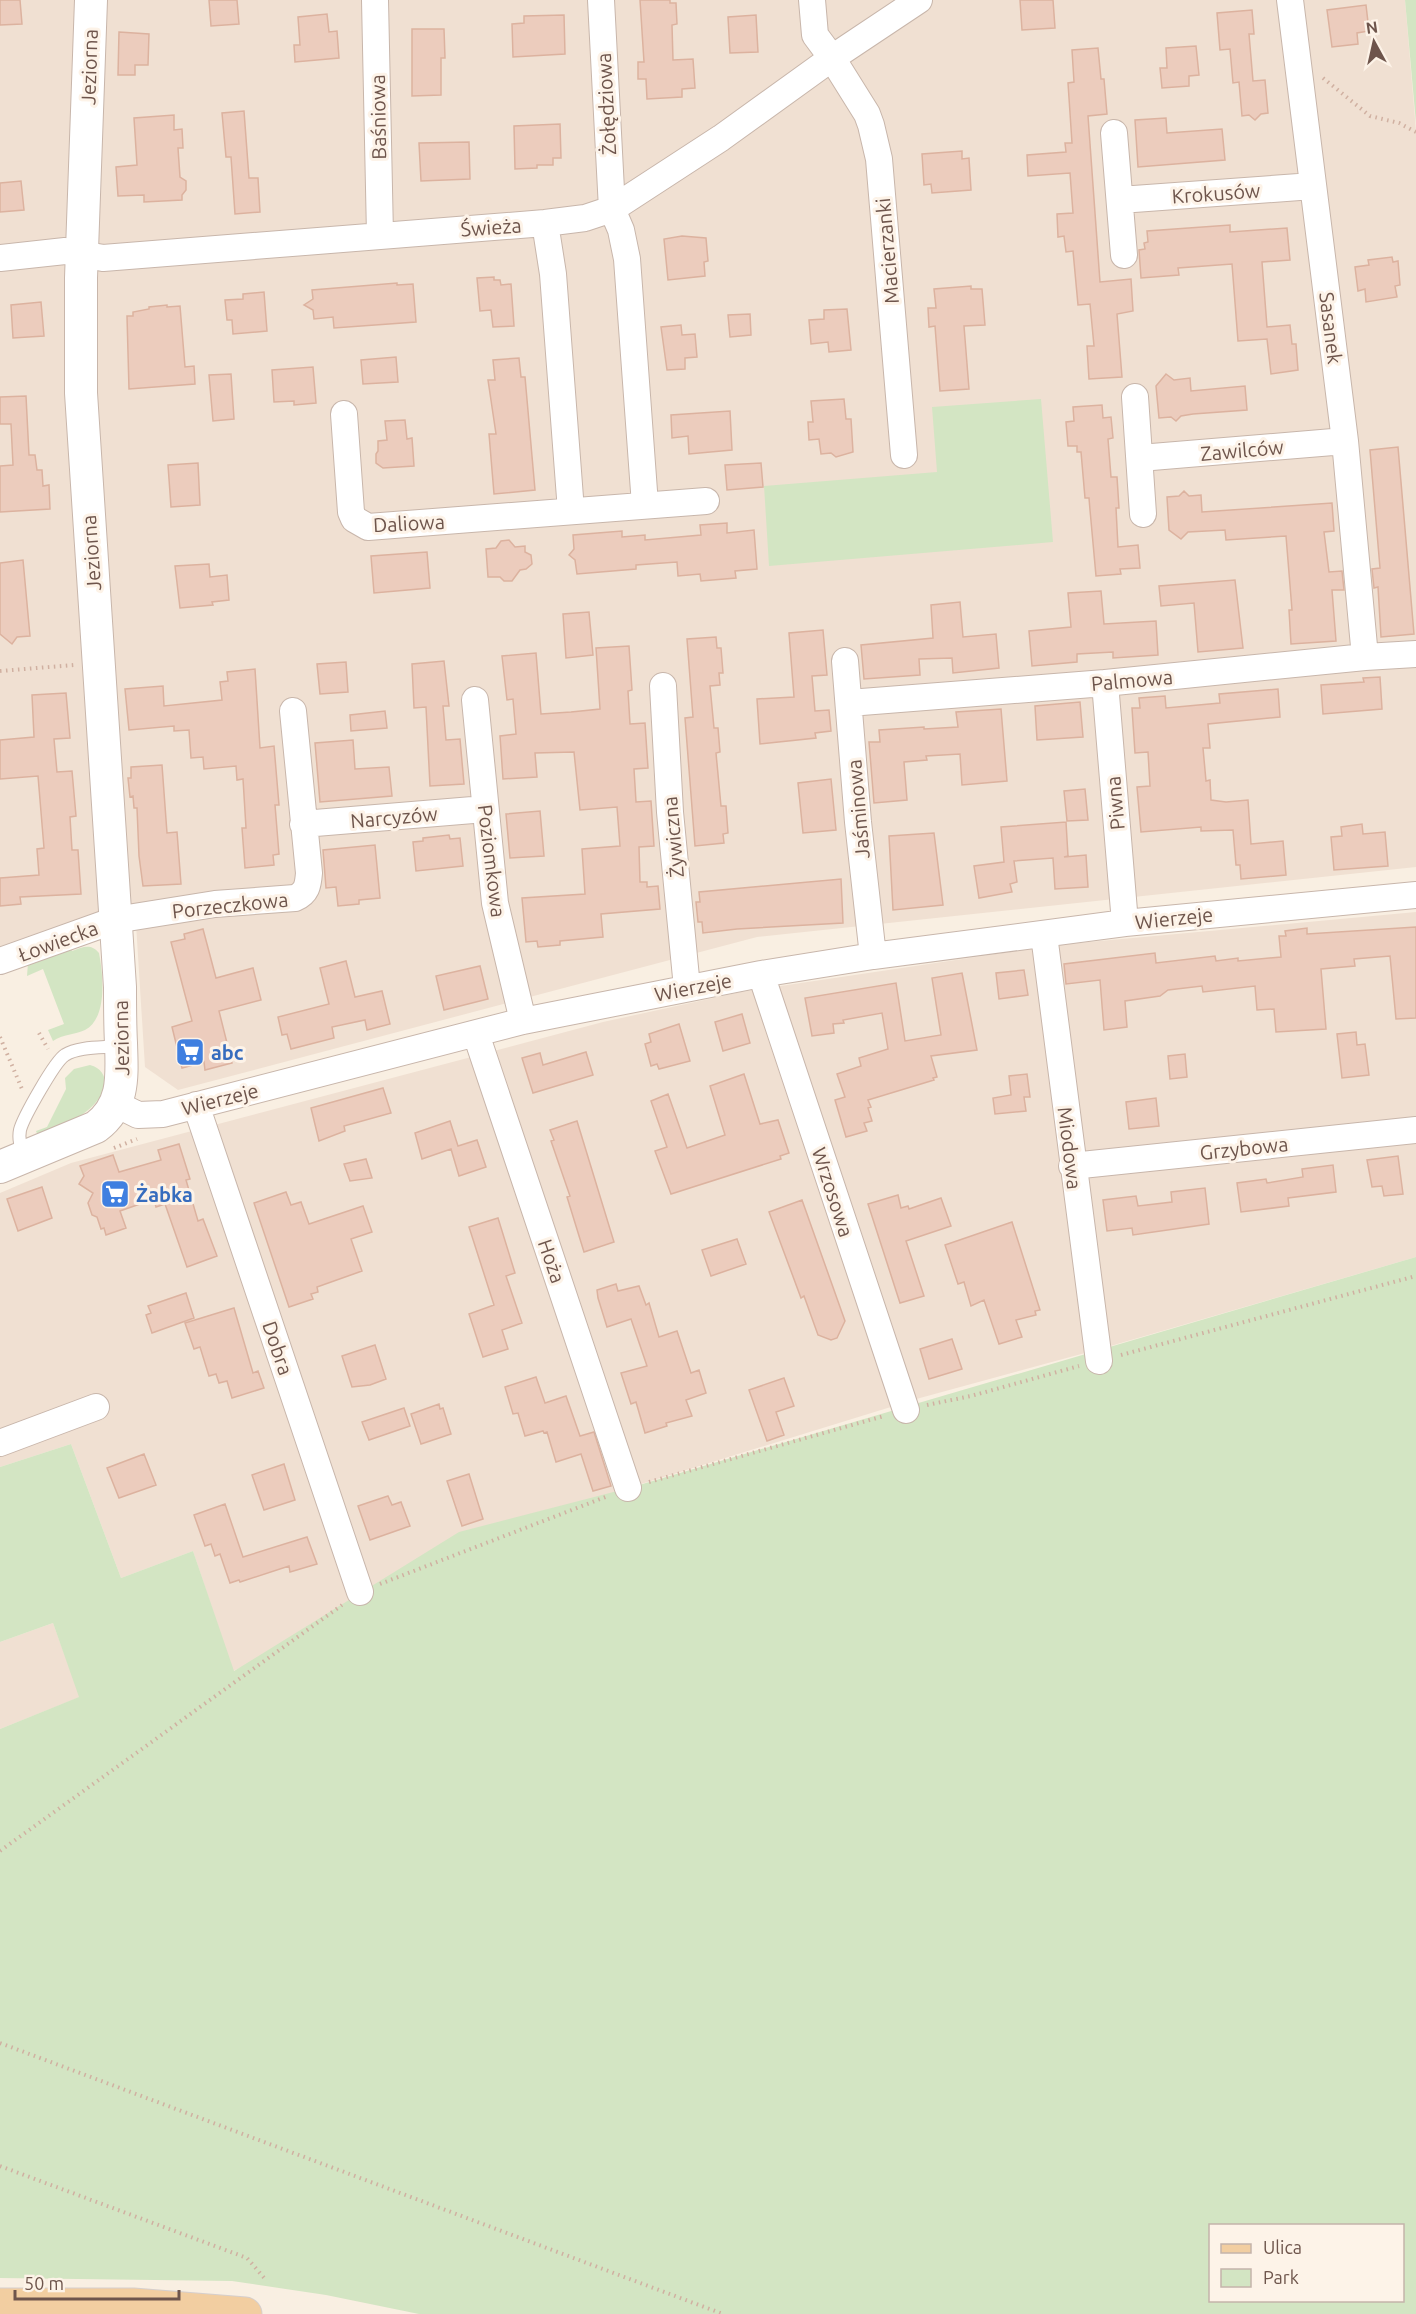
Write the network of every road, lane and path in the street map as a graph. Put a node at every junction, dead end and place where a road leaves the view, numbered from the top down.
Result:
1 (92, 0) edge
2 (375, 0) edge
3 (601, 0) edge
4 (812, 0) edge
5 (918, 0) edge
6 (1290, 0) edge
7 (832, 58) junction
8 (1300, 74) junction
9 (1416, 132) edge
10 (1114, 133) dead end
11 (1313, 186) junction
12 (1120, 200) junction
13 (612, 209) junction
14 (545, 223) junction
15 (380, 235) junction
16 (82, 254) junction
17 (1124, 255) dead end
18 (0, 258) edge
19 (1135, 397) dead end
20 (344, 414) dead end
21 (1345, 441) junction
22 (904, 455) dead end
23 (1140, 458) junction
24 (706, 501) dead end
25 (645, 505) junction
26 (571, 511) junction
27 (1143, 514) dead end
28 (1416, 654) edge
29 (1365, 657) junction
30 (845, 661) dead end
31 (77, 665) dead end
32 (0, 671) edge
33 (1105, 683) junction
34 (663, 686) dead end
35 (475, 700) dead end
36 (849, 703) junction
37 (293, 711) dead end
38 (485, 809) junction
39 (303, 824) junction
40 (1416, 895) edge
41 (115, 920) junction
42 (1125, 923) junction
43 (1044, 934) junction
44 (873, 956) junction
45 (0, 962) edge
46 (761, 974) junction
47 (687, 988) junction
48 (523, 1021) junction
49 (39, 1033) dead end
50 (476, 1034) junction
51 (0, 1037) edge
52 (121, 1046) junction
53 (48, 1049) dead end
54 (22, 1091) dead end
55 (116, 1104) junction
56 (196, 1105) junction
57 (1416, 1130) edge
58 (12, 1162) edge
59 (1072, 1166) junction
60 (1416, 1276) edge
61 (1099, 1361) junction
62 (96, 1407) dead end
63 (906, 1410) junction
64 (0, 1443) edge
65 (628, 1488) junction
66 (360, 1592) junction
67 (0, 1851) edge
68 (0, 2043) edge
69 (0, 2166) edge
70 (266, 2280) dead end
71 (0, 2305) edge
72 (245, 2314) edge
73 (723, 2314) edge

1 - 16 street, Jeziorna
2 - 15 street, Baśniowa
3 - 13 street, Żołędziowa
4 - 7 street, Macierzanki
5 - 7 street, Świeża
6 - 8 street, Sasanek
7 - 13 street, Świeża
7 - 22 street, Macierzanki
8 - 9 path
8 - 11 street, Sasanek
10 - 12 street
11 - 12 street, Krokusów
11 - 21 street, Sasanek
12 - 17 street
13 - 14 street, Świeża
13 - 25 street
14 - 15 street, Świeża
14 - 26 street
15 - 16 street, Świeża
16 - 18 street, Świeża
16 - 41 street, Jeziorna
19 - 23 street
20 - 26 street, Daliowa
21 - 23 street, Zawilców
21 - 29 street, Sasanek
23 - 27 street
24 - 25 street, Daliowa
25 - 26 street, Daliowa
28 - 29 street, Palmowa
29 - 33 street, Palmowa
30 - 36 street, Jaśminowa
31 - 32 path
33 - 36 street, Palmowa
33 - 42 street, Piwna
34 - 47 street, Żywiczna
35 - 38 street, Poziomkowa
36 - 44 street, Jaśminowa
37 - 39 street, Porzeczkowa
38 - 39 street, Narcyzów
38 - 48 street, Poziomkowa
39 - 41 street, Porzeczkowa
40 - 42 street, Wierzeje
41 - 45 street, Łowiecka
41 - 52 street, Jeziorna
42 - 43 street, Wierzeje
43 - 44 street, Wierzeje
43 - 59 street, Miodowa
44 - 46 street, Wierzeje
46 - 47 street, Wierzeje
46 - 63 street, Wrzosowa
47 - 48 street, Wierzeje
48 - 50 street, Wierzeje
49 - 53 path
50 - 56 street, Wierzeje
50 - 65 street, Hoża
51 - 54 path
52 - 55 street, Jeziorna
52 - 58 lane
55 - 56 street, Wierzeje
55 - 58 street
56 - 66 street, Dobra
57 - 59 street, Grzybowa
59 - 61 street, Miodowa
60 - 61 path
61 - 63 path
62 - 64 street
63 - 65 path
65 - 66 path
66 - 67 path
68 - 73 path
69 - 70 path
71 - 72 main road

